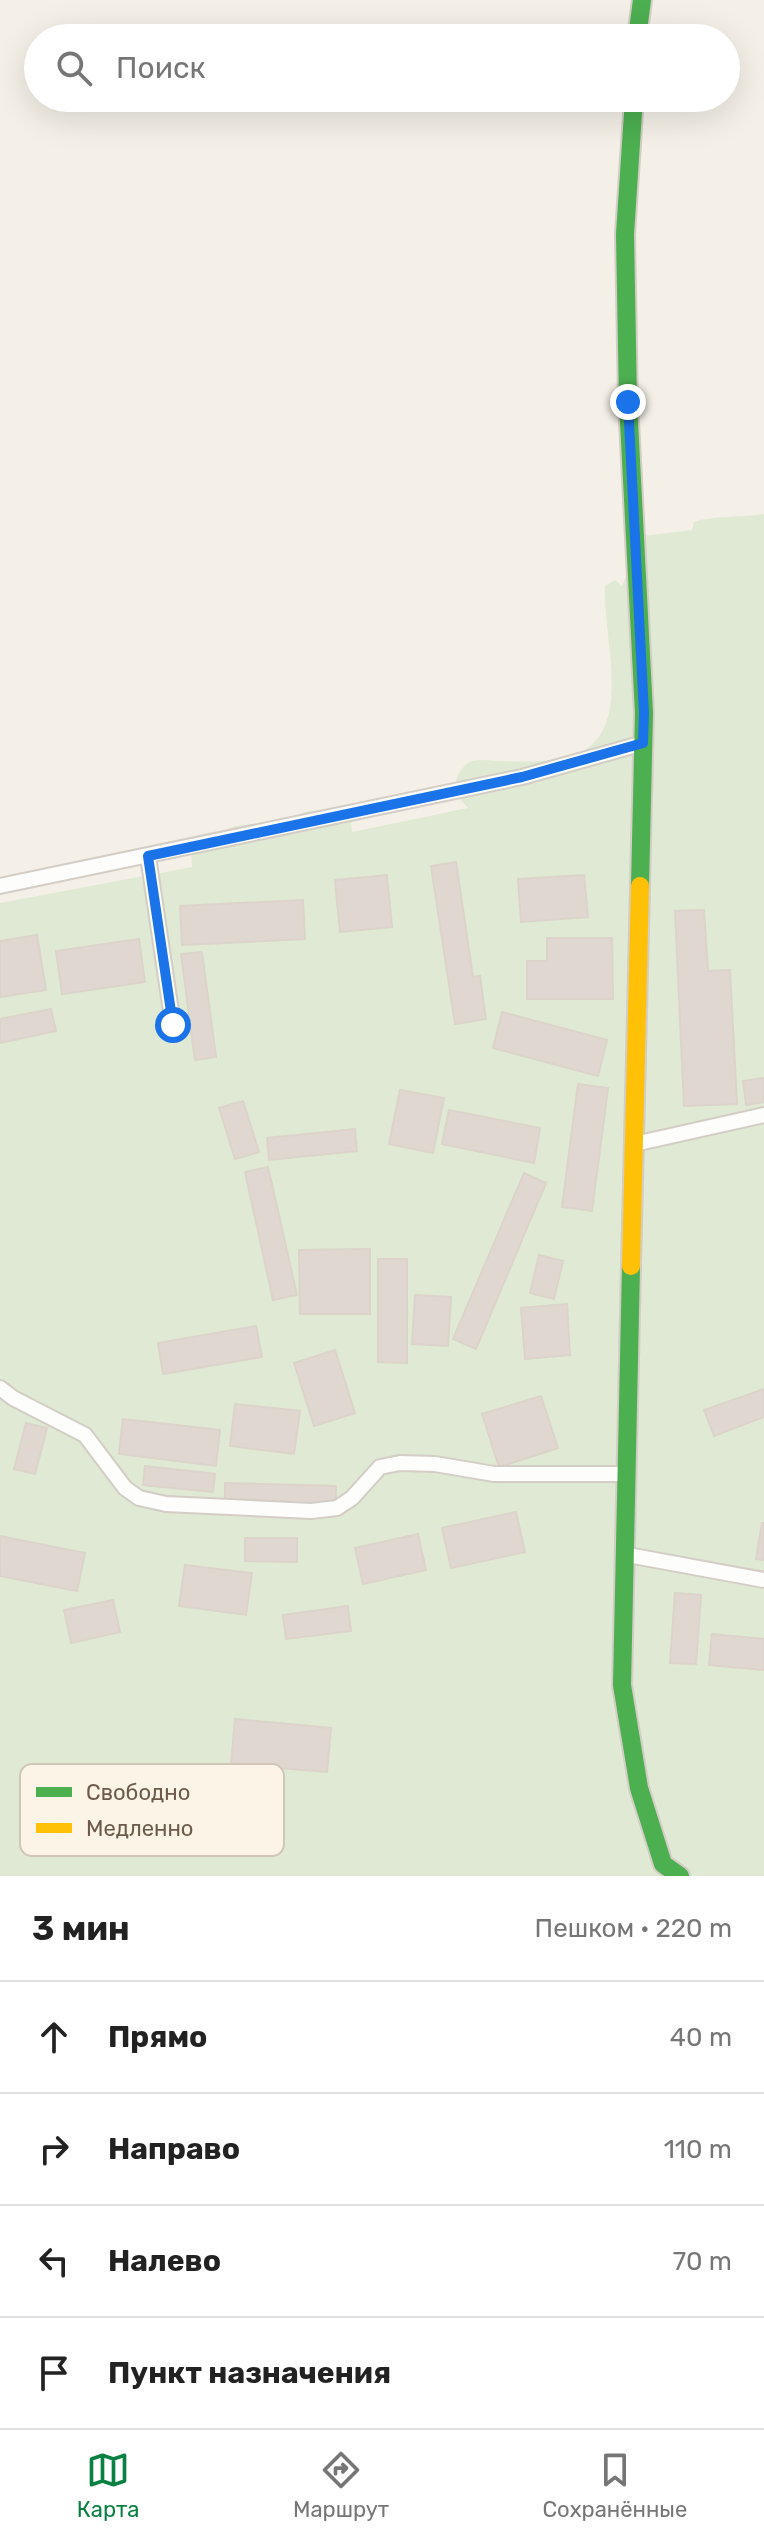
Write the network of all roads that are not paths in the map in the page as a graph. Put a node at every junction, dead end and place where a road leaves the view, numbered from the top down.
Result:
1 (642, 0) edge
2 (639, 24) edge
3 (633, 112) edge
4 (643, 743) junction
5 (148, 856) junction
6 (0, 886) edge
7 (173, 1025) dead end
8 (764, 1115) edge
9 (634, 1144) junction
10 (0, 1388) edge
11 (627, 1474) junction
12 (624, 1554) junction
13 (764, 1580) edge
14 (680, 1876) edge

1 - 2 main road
3 - 4 main road
4 - 5 lane
4 - 9 main road
5 - 6 lane
5 - 7 lane
8 - 9 lane
9 - 11 main road
10 - 11 lane
11 - 12 main road
12 - 13 lane
12 - 14 main road

